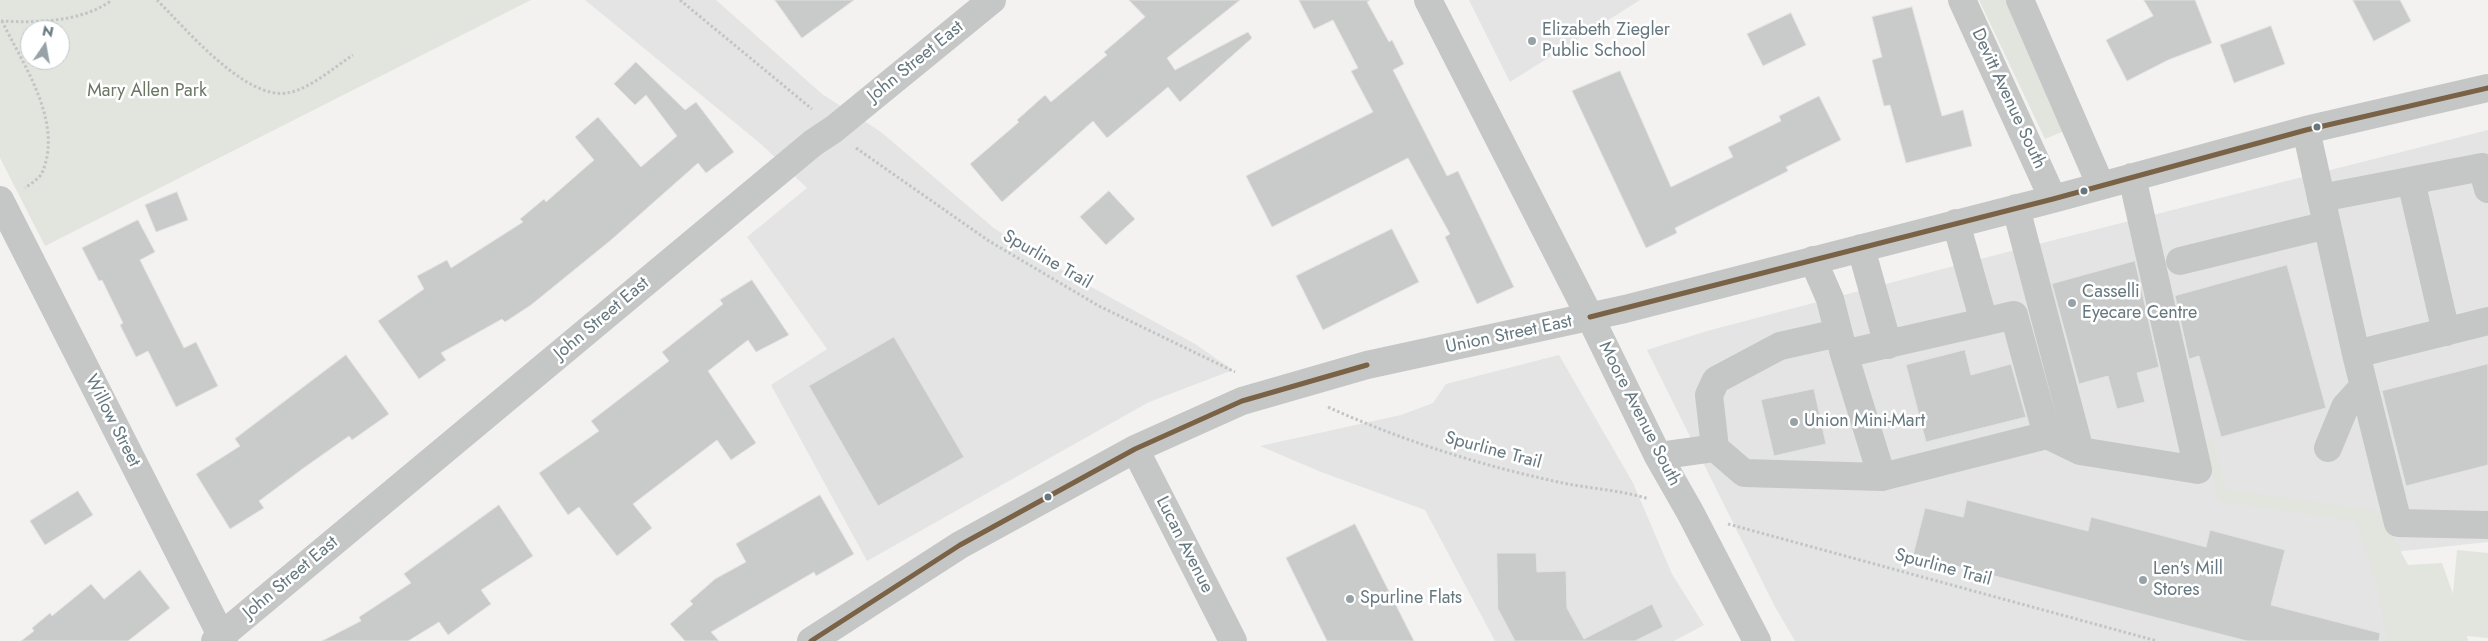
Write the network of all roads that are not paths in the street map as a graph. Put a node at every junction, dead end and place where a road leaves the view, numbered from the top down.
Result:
1 (992, 0) edge
2 (1428, 0) edge
3 (1962, 0) edge
4 (2020, 0) edge
5 (2488, 88) edge
6 (2306, 130) junction
7 (2486, 174) edge
8 (2132, 177) junction
9 (2411, 181) junction
10 (2101, 186) junction
11 (2321, 198) junction
12 (2053, 199) junction
13 (1, 202) edge
14 (2016, 208) junction
15 (1956, 224) junction
16 (2327, 225) junction
17 (1861, 248) junction
18 (1812, 260) junction
19 (2180, 261) dead end
20 (1590, 317) junction
21 (2488, 321) edge
22 (1984, 322) junction
23 (2446, 332) junction
24 (1841, 344) junction
25 (1888, 345) junction
26 (2356, 354) junction
27 (2364, 386) junction
28 (2047, 435) junction
29 (1715, 448) junction
30 (2328, 448) dead end
31 (1135, 450) junction
32 (2080, 451) junction
33 (1658, 456) junction
34 (1882, 477) junction
35 (2488, 525) edge
36 (220, 639) edge
37 (811, 641) edge
38 (1233, 641) edge
39 (1757, 641) edge

1 - 36 street, John Street East
2 - 20 street, Moore Avenue South
3 - 12 street, Devitt Avenue South
4 - 10 street
5 - 6 street, Union Street East
6 - 8 street, Union Street East
6 - 11 street
7 - 9 street
8 - 10 street, Union Street East
8 - 32 street
9 - 11 street
9 - 23 street
10 - 12 street, Union Street East
11 - 16 street
12 - 14 street, Union Street East
13 - 36 street, Willow Street
14 - 15 street, Union Street East
14 - 32 street
15 - 17 street, Union Street East
15 - 22 street
16 - 19 street
16 - 26 street
17 - 18 street, Union Street East
17 - 25 street
18 - 20 street, Union Street East
18 - 24 street
20 - 31 street, Union Street East
20 - 33 street, Moore Avenue South
21 - 23 street
22 - 25 street
22 - 28 street
23 - 26 street
24 - 25 street
24 - 29 street
24 - 34 street
26 - 27 street
27 - 30 street
27 - 35 street
28 - 32 street
28 - 34 street
29 - 33 street
29 - 34 street
31 - 37 street, Union Street East
31 - 38 street, Lucan Avenue
33 - 39 street, Moore Avenue South

